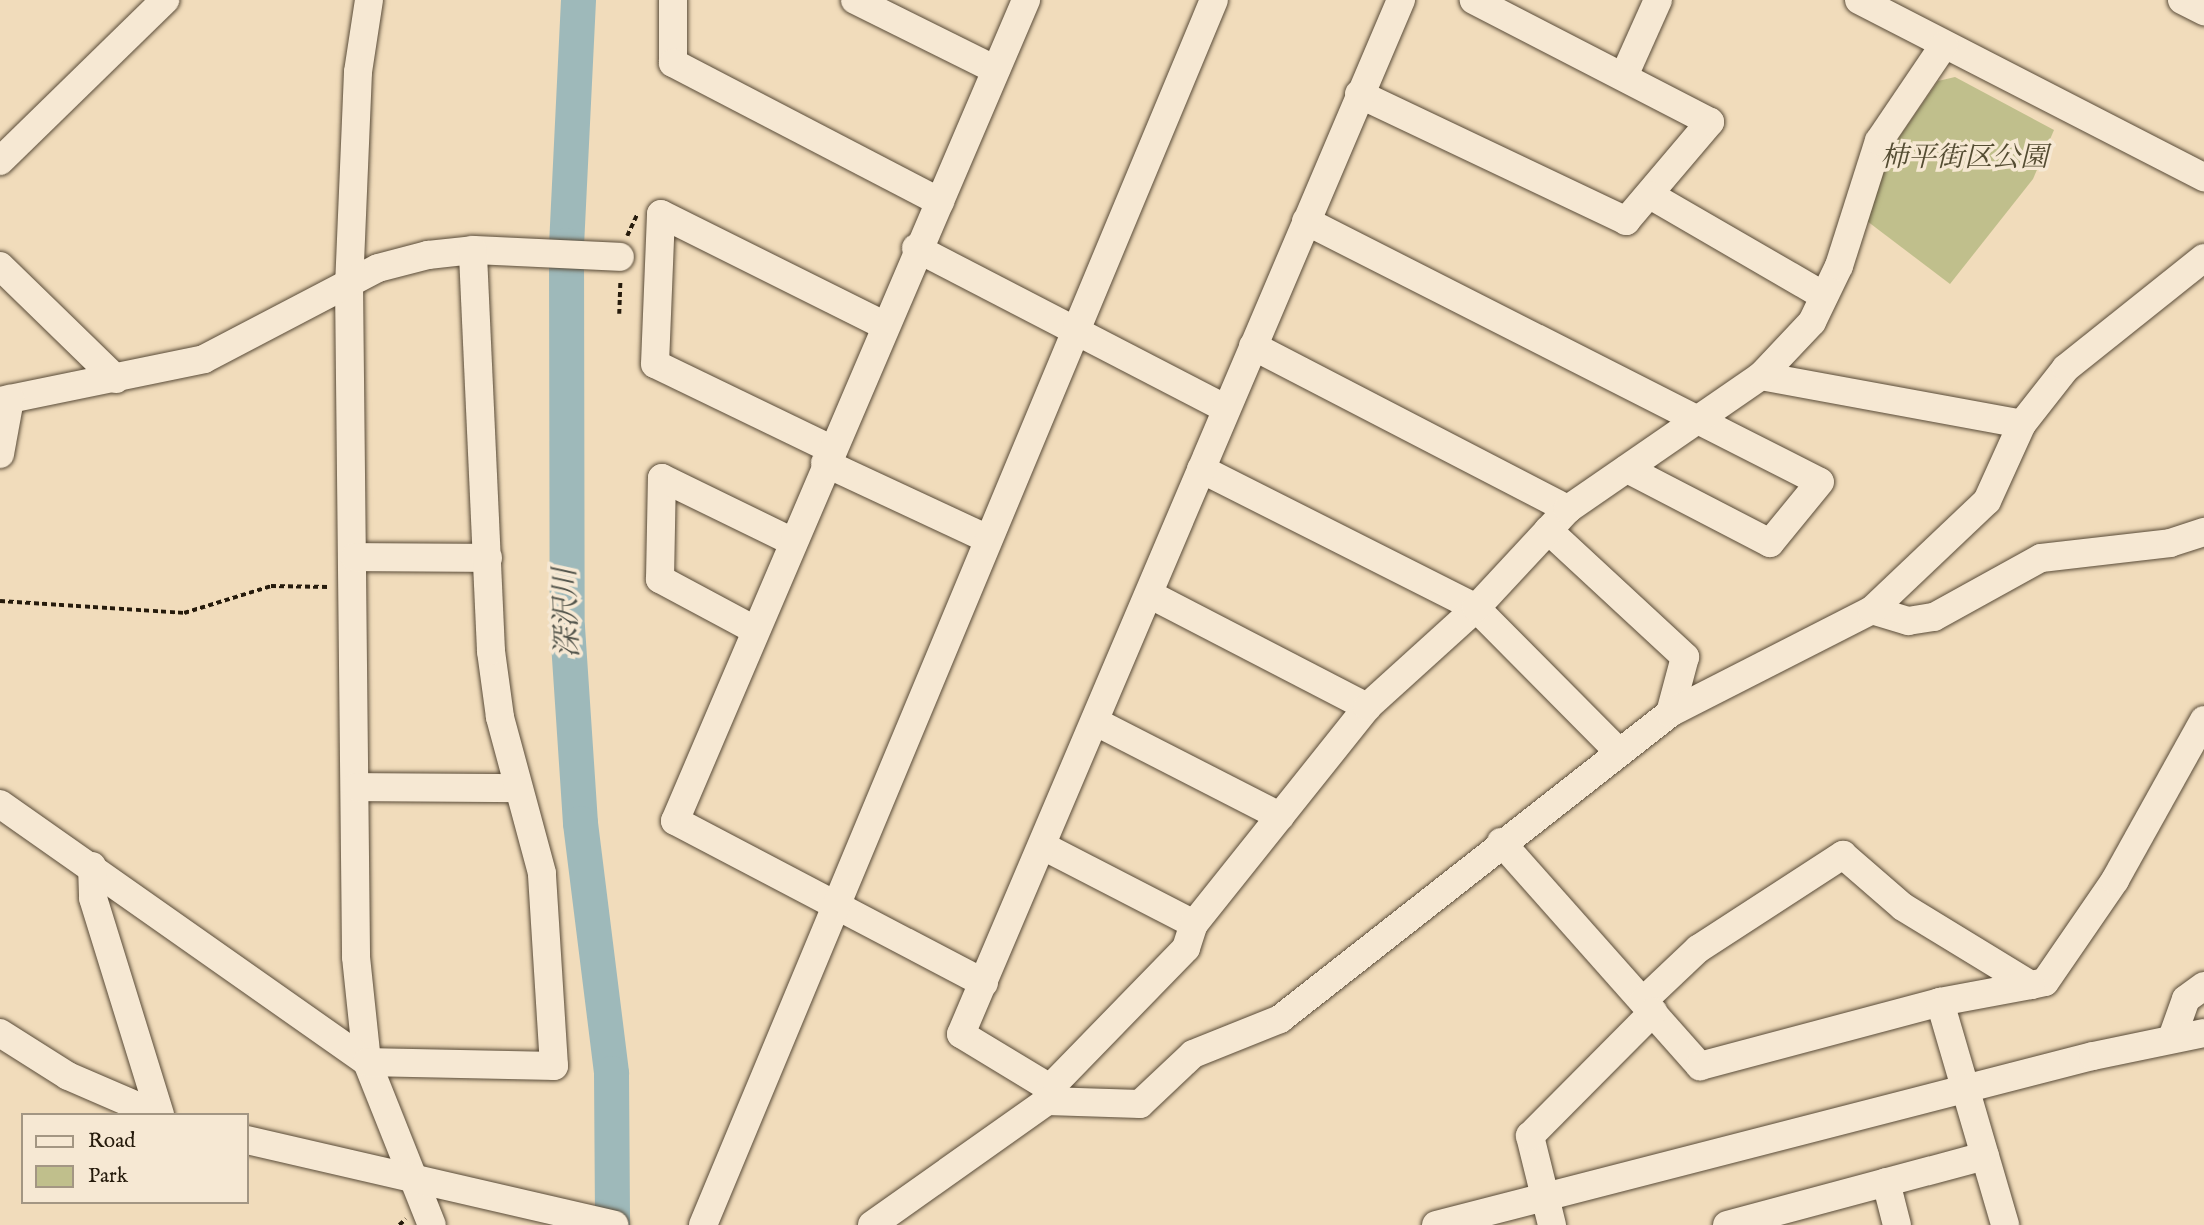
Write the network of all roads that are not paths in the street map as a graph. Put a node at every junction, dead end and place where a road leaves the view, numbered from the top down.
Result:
1 (165, 0) edge
2 (369, 0) edge
3 (673, 0) edge
4 (855, 0) edge
5 (1026, 0) edge
6 (1214, 0) edge
7 (1401, 0) edge
8 (1474, 0) edge
9 (1658, 0) edge
10 (1858, 0) edge
11 (2182, 0) edge
12 (2204, 11) edge
13 (1944, 44) junction
14 (996, 70) junction
15 (1624, 76) junction
16 (1359, 94) junction
17 (0, 161) edge
18 (2204, 177) edge
19 (1650, 195) junction
20 (940, 202) junction
21 (1306, 221) junction
22 (916, 248) junction
23 (472, 250) junction
24 (620, 257) dead end
25 (2204, 258) edge
26 (0, 266) edge
27 (349, 283) junction
28 (1824, 296) junction
29 (884, 325) junction
30 (1076, 329) junction
31 (1253, 346) junction
32 (1761, 376) junction
33 (116, 379) junction
34 (5, 400) edge
35 (1225, 408) junction
36 (1697, 419) junction
37 (2022, 424) junction
38 (0, 454) edge
39 (828, 456) junction
40 (1201, 469) junction
41 (1627, 469) junction
42 (1568, 509) junction
43 (1548, 530) junction
44 (2204, 532) edge
45 (988, 539) junction
46 (793, 541) junction
47 (355, 557) junction
48 (488, 558) junction
49 (1149, 594) junction
50 (1476, 608) junction
51 (1872, 610) junction
52 (755, 630) junction
53 (1367, 707) junction
54 (1670, 713) junction
55 (2204, 720) edge
56 (1096, 722) junction
57 (1619, 751) junction
58 (356, 787) junction
59 (518, 788) junction
60 (0, 804) edge
61 (1280, 816) junction
62 (1502, 842) junction
63 (1043, 846) junction
64 (92, 866) junction
65 (832, 905) junction
66 (1194, 924) junction
67 (984, 983) junction
68 (2031, 985) junction
69 (2204, 986) edge
70 (1940, 1002) junction
71 (1648, 1007) junction
72 (0, 1033) edge
73 (2204, 1033) edge
74 (2172, 1038) junction
75 (367, 1062) junction
76 (1968, 1088) junction
77 (1048, 1095) junction
78 (154, 1113) edge
79 (158, 1113) edge
80 (248, 1140) edge
81 (1985, 1156) junction
82 (412, 1178) junction
83 (1886, 1182) junction
84 (1545, 1198) junction
85 (432, 1225) edge
86 (614, 1225) edge
87 (703, 1225) edge
88 (872, 1225) edge
89 (1436, 1225) edge
90 (1552, 1225) edge
91 (1727, 1225) edge
92 (1898, 1225) edge
93 (2006, 1225) edge

1 - 17 street
2 - 27 street
3 - 20 street
4 - 14 street
5 - 14 street
6 - 30 street
7 - 16 street
8 - 15 street
9 - 15 street
10 - 13 street
11 - 12 street
13 - 18 street
13 - 28 street
14 - 20 street
15 - 19 street
16 - 19 street
16 - 21 street
19 - 28 street
20 - 22 street
21 - 31 street
21 - 36 street
22 - 29 street
22 - 30 street
23 - 24 street
23 - 27 street
23 - 48 street
25 - 37 street
26 - 33 street
27 - 33 street
27 - 47 street
28 - 32 street
29 - 39 street
29 - 39 street
30 - 35 street
30 - 45 street
31 - 35 street
31 - 42 street
32 - 36 street
32 - 37 street
33 - 34 street
34 - 38 street
35 - 40 street
36 - 41 street
36 - 41 street
37 - 51 street
39 - 45 street
39 - 46 street
40 - 49 street
40 - 50 street
41 - 42 street
42 - 43 street
43 - 50 street
43 - 54 street
44 - 51 street
45 - 65 street
46 - 52 street
46 - 52 street
47 - 48 street
47 - 58 street
48 - 59 street
49 - 53 street
49 - 56 street
50 - 53 street
50 - 57 street
51 - 54 street
52 - 65 street
53 - 61 street
54 - 57 street
55 - 68 street
56 - 61 street
56 - 63 street
57 - 62 street
58 - 59 street
58 - 75 street
59 - 75 street
60 - 64 street
61 - 66 street
62 - 71 street
62 - 77 street
63 - 66 street
63 - 67 street
64 - 75 street
64 - 79 street
65 - 67 street
65 - 87 street
66 - 77 street
67 - 77 street
68 - 70 street
68 - 71 street
69 - 74 street
70 - 71 street
70 - 76 street
71 - 84 street
72 - 78 street
73 - 74 street
74 - 76 street
75 - 82 street
76 - 81 street
76 - 84 street
77 - 88 street
80 - 82 street
81 - 83 street
81 - 93 street
82 - 85 street
82 - 86 street
83 - 91 street
83 - 92 street
84 - 89 street
84 - 90 street

